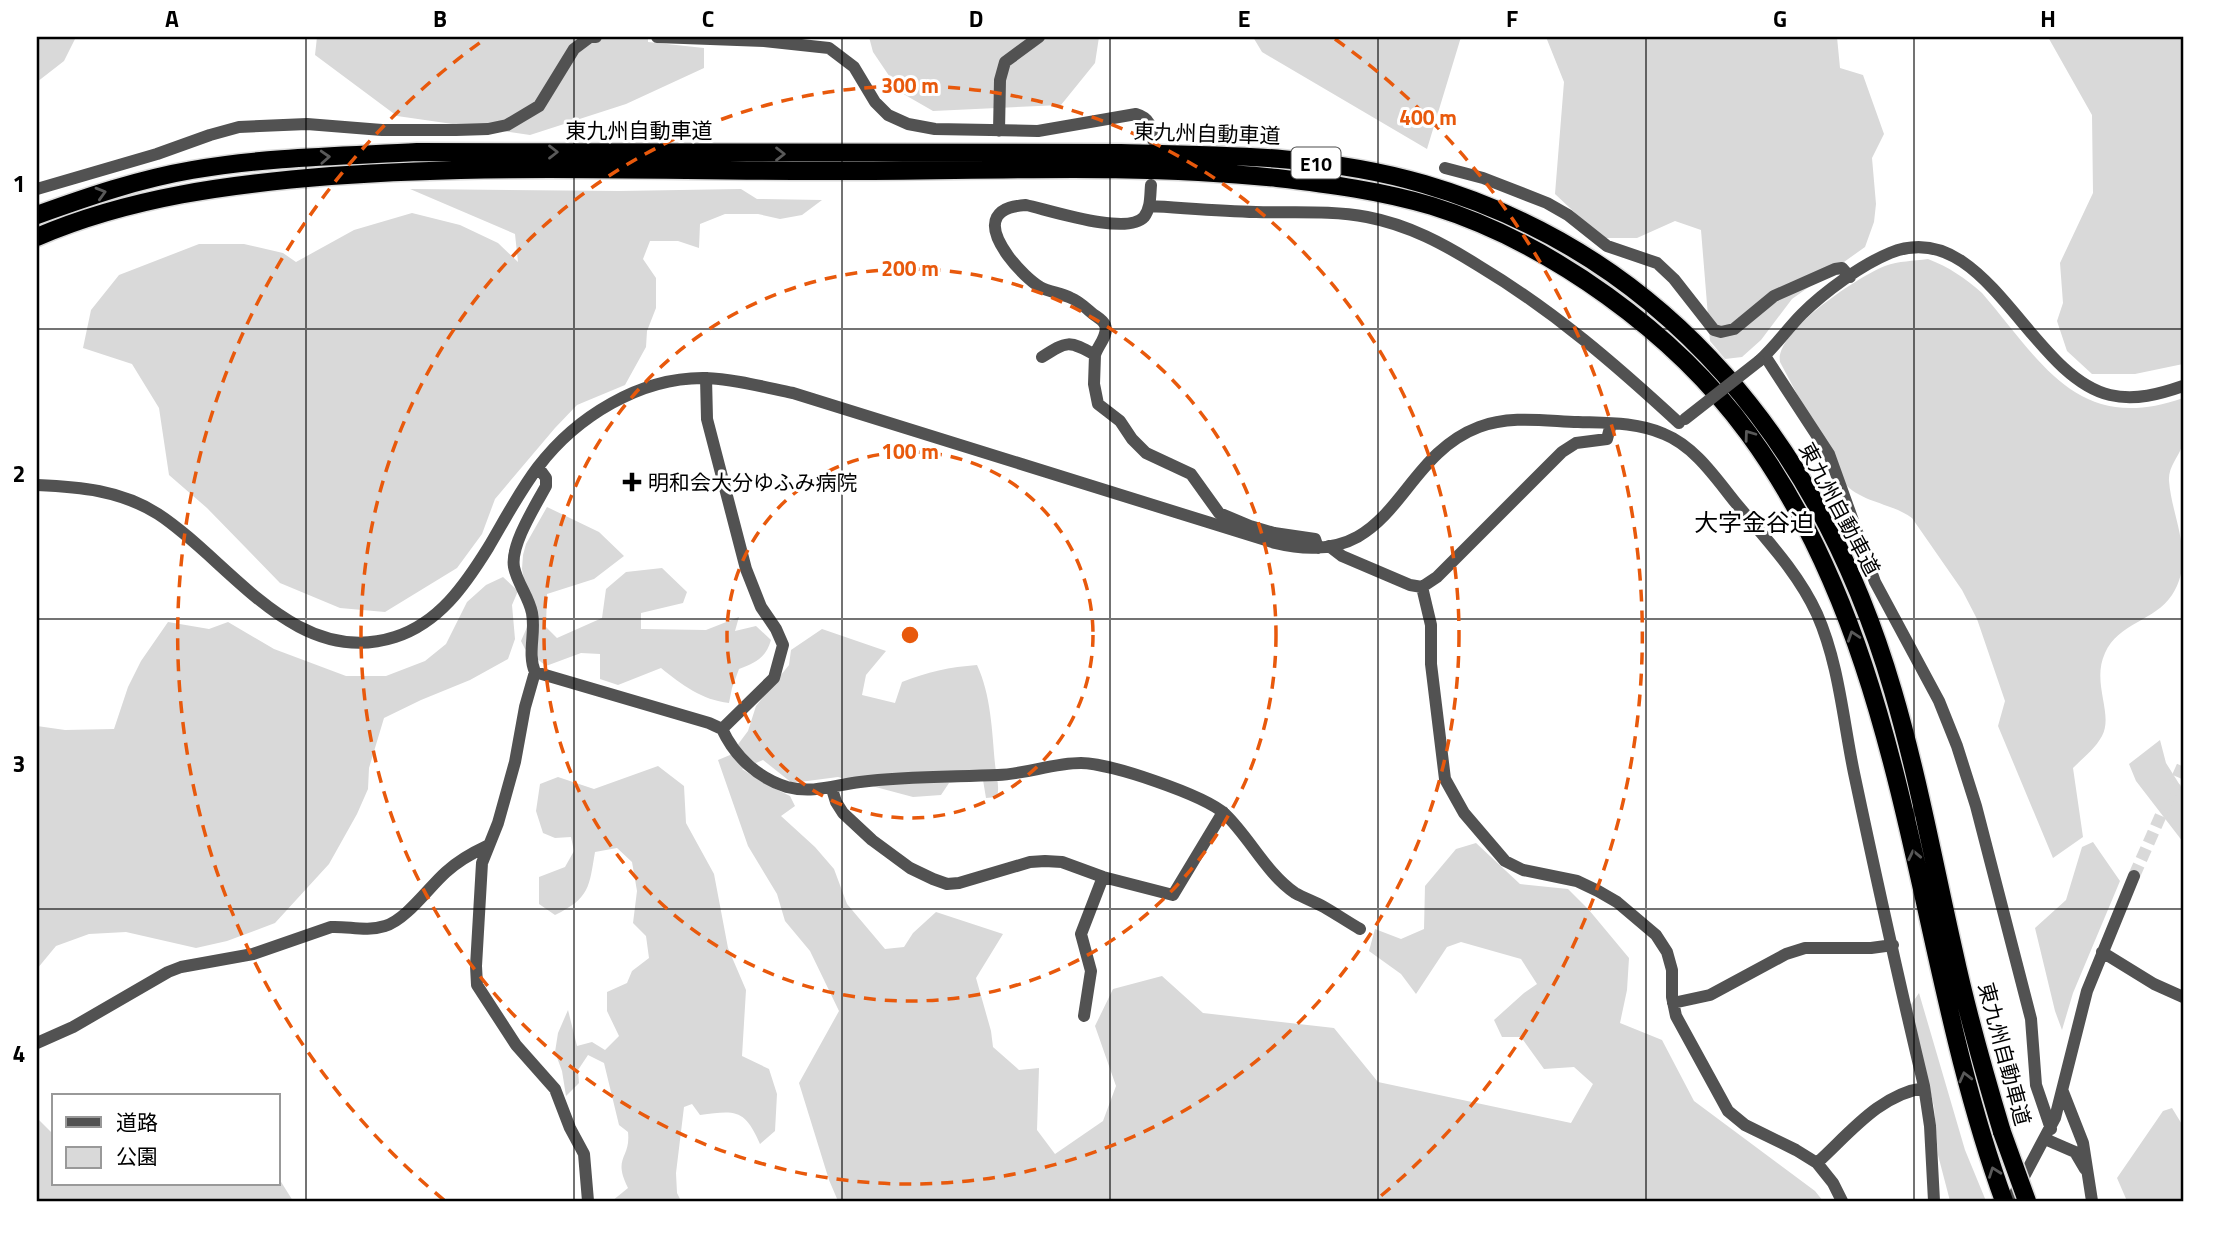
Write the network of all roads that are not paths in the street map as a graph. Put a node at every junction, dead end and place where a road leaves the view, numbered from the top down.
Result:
1 (596, 37) edge
2 (657, 37) edge
3 (1039, 37) edge
4 (999, 131) junction
5 (1153, 140) dead end
6 (1445, 168) dead end
7 (1151, 185) dead end
8 (37, 189) edge
9 (1150, 206) junction
10 (37, 215) edge
11 (37, 237) edge
12 (1850, 276) junction
13 (1095, 355) junction
14 (1042, 357) dead end
15 (1762, 358) junction
16 (706, 378) junction
17 (2183, 387) edge
18 (1682, 421) junction
19 (1611, 424) junction
20 (1667, 435) junction
21 (538, 467) junction
22 (37, 485) edge
23 (1323, 547) junction
24 (1422, 587) junction
25 (535, 672) junction
26 (722, 729) junction
27 (832, 789) junction
28 (1223, 812) junction
29 (487, 846) junction
30 (2134, 876) tunnel mouth
31 (1102, 877) junction
32 (1360, 929) dead end
33 (1893, 945) junction
34 (2102, 952) junction
35 (2183, 997) edge
36 (1673, 1003) junction
37 (1084, 1016) dead end
38 (37, 1043) edge
39 (1924, 1088) junction
40 (2063, 1092) junction
41 (2048, 1134) junction
42 (1817, 1163) junction
43 (2089, 1183) junction
44 (588, 1201) edge
45 (1842, 1201) edge
46 (1934, 1201) edge
47 (2004, 1201) edge
48 (2011, 1201) edge
49 (2027, 1201) edge
50 (2092, 1201) edge

1 - 8 street
2 - 4 street
3 - 4 street
4 - 5 street
6 - 12 street
7 - 9 street
9 - 13 street
9 - 18 street
10 -> 49 highway, 東九州自動車道 / E10, bridge
47 -> 11 highway, 東九州自動車道 / E10
12 - 15 street
12 - 17 street
13 - 14 street
13 - 23 street
15 - 18 street, bridge
15 - 41 street
16 - 21 street
16 - 23 street
16 - 26 street
18 - 20 street
19 - 20 street
19 - 23 street
19 - 24 street
20 - 33 street
21 - 22 street
21 - 25 street
23 - 24 street
24 - 36 street
25 - 26 street
25 - 29 street
26 - 27 street
27 - 28 street
27 - 31 street
28 - 31 street
28 - 32 street
29 - 38 street
29 - 44 street
30 - 34 street
31 - 37 street
33 - 36 street
33 - 39 street
34 - 35 street
34 - 40 street
36 - 42 street
39 - 42 street
39 - 46 street
40 - 41 street
40 - 43 street
41 - 43 street
41 - 48 street
42 - 45 street
43 - 50 street

